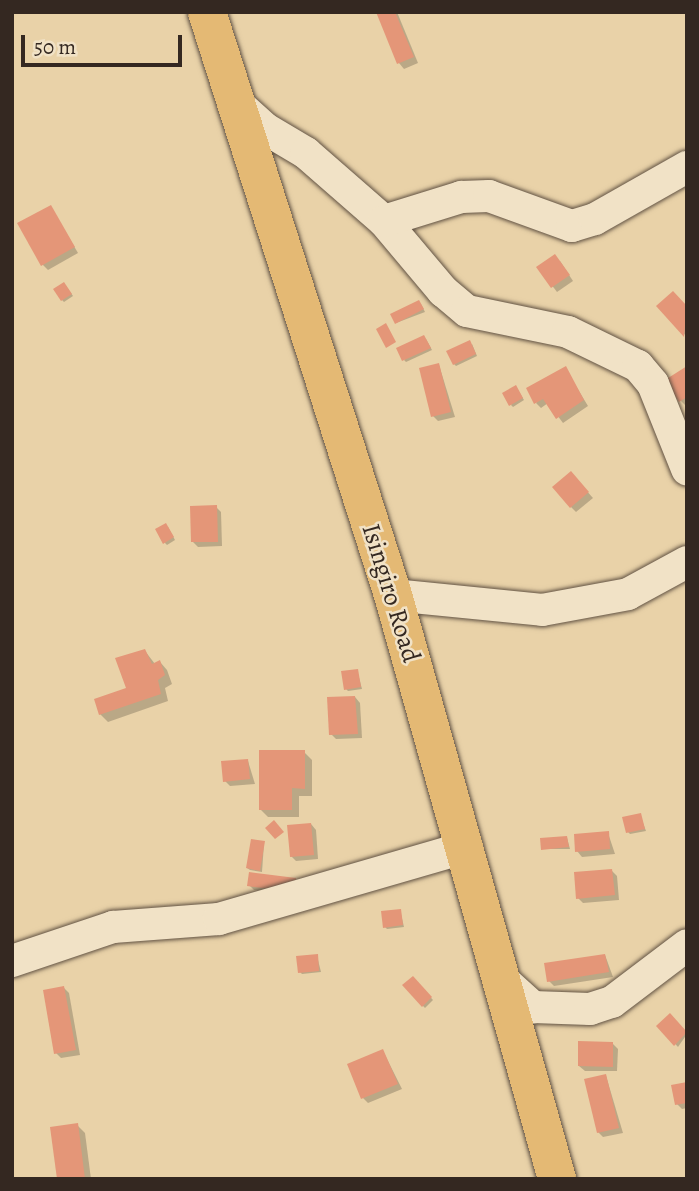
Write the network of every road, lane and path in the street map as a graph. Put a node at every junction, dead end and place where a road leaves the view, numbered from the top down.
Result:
1 (207, 12) edge
2 (241, 107) junction
3 (687, 167) edge
4 (384, 221) junction
5 (687, 469) edge
6 (687, 562) edge
7 (393, 595) junction
8 (467, 847) junction
9 (687, 945) edge
10 (12, 961) edge
11 (505, 982) junction
12 (557, 1179) edge

1 - 2 main road, Isingiro Road
2 - 4 street
2 - 7 main road, Isingiro Road
3 - 4 street
4 - 5 street
6 - 7 street
7 - 8 main road, Isingiro Road
8 - 10 street
8 - 11 main road, Isingiro Road
9 - 11 street
11 - 12 main road, Isingiro Road

